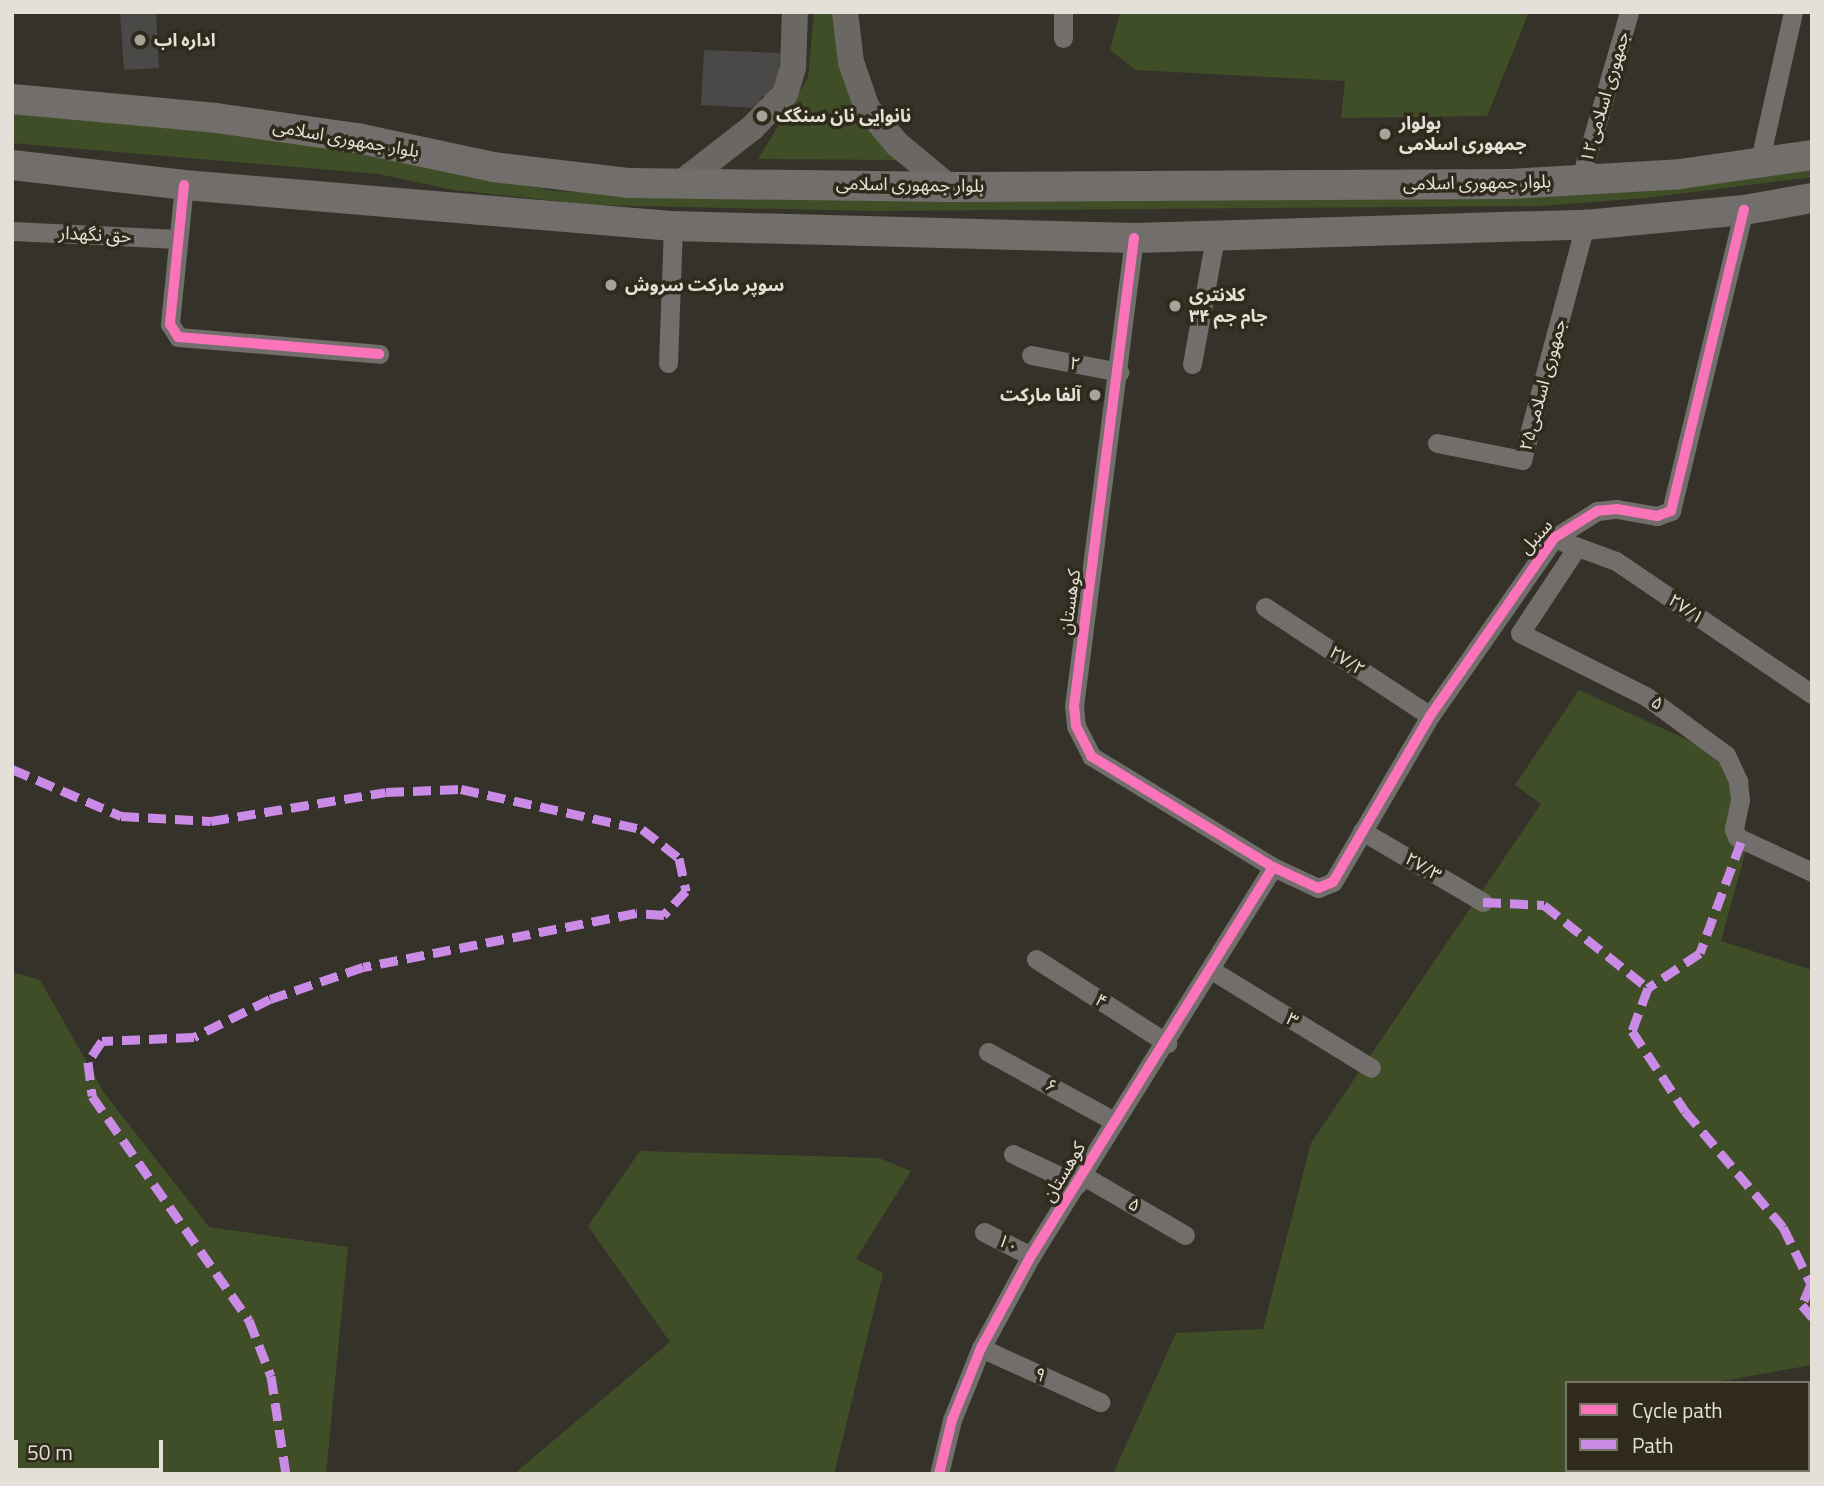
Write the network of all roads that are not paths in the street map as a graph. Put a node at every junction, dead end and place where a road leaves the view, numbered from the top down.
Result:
1 (795, 12) edge
2 (845, 12) edge
3 (1063, 12) edge
4 (1629, 12) edge
5 (1793, 12) edge
6 (1063, 38) dead end
7 (12, 99) edge
8 (1812, 156) edge
9 (12, 164) edge
10 (1759, 164) junction
11 (1580, 181) junction
12 (681, 183) junction
13 (184, 185) junction
14 (949, 187) junction
15 (1812, 198) edge
16 (1744, 210) junction
17 (1585, 225) junction
18 (673, 226) junction
19 (12, 231) edge
20 (1134, 238) junction
21 (1215, 238) junction
22 (178, 239) junction
23 (379, 354) dead end
24 (1031, 355) dead end
25 (667, 363) dead end
26 (1192, 364) dead end
27 (1119, 372) junction
28 (1437, 443) dead end
29 (1553, 538) junction
30 (1577, 547) junction
31 (1265, 607) dead end
32 (1812, 694) edge
33 (1430, 716) junction
34 (1362, 831) junction
35 (1273, 867) junction
36 (1812, 872) edge
37 (1327, 887) joint
38 (1483, 902) dead end
39 (1036, 959) dead end
40 (1213, 971) junction
41 (1167, 1043) junction
42 (988, 1052) dead end
43 (1371, 1069) dead end
44 (1115, 1121) junction
45 (1013, 1154) dead end
46 (1079, 1179) junction
47 (984, 1232) dead end
48 (1185, 1234) dead end
49 (1031, 1256) junction
50 (981, 1348) junction
51 (1100, 1402) dead end
52 (939, 1474) edge

1 - 12 main road
2 - 14 main road
3 - 6 street
4 - 11 street, جمهوری اسلامی۱۲
5 - 10 street
7 - 12 main road, بلوار جمهوری اسلامی
8 - 10 main road, بلوار جمهوری اسلامی
9 - 13 main road
10 - 11 main road, بلوار جمهوری اسلامی
11 - 14 main road, بلوار جمهوری اسلامی
12 - 14 main road, بلوار جمهوری اسلامی
13 - 18 main road
13 - 22 street
15 - 16 main road
16 - 17 main road
16 - 29 street, سنبل
17 - 21 main road
17 - 28 street, جمهوری اسلامی۲۵
18 - 20 main road
18 - 25 street
19 - 22 street, حق نگهدار
20 - 21 main road
20 - 27 street, کوهستان
21 - 26 street
22 - 23 street
24 - 27 street, ۲
27 - 35 street, کوهستان
29 - 30 street, ۲۷/۱
29 - 33 street, سنبل
30 - 32 street, ۲۷/۱
30 - 36 street, ۵
31 - 33 street, ۲۷/۲
33 - 34 street, سنبل
34 - 37 street, سنبل
34 - 38 street, ۲۷/۳
35 - 37 street, کوهستان
35 - 40 street, کوهستان
39 - 41 street, ۴
40 - 41 street, کوهستان
40 - 43 street, ۳
41 - 44 street, کوهستان
42 - 44 street, ۶
44 - 46 street, کوهستان
45 - 46 street, ۵
46 - 48 street, ۵
46 - 49 street, کوهستان
47 - 49 street, ۱۰
49 - 50 street, کوهستان
50 - 51 street, ۹
50 - 52 street, کوهستان

